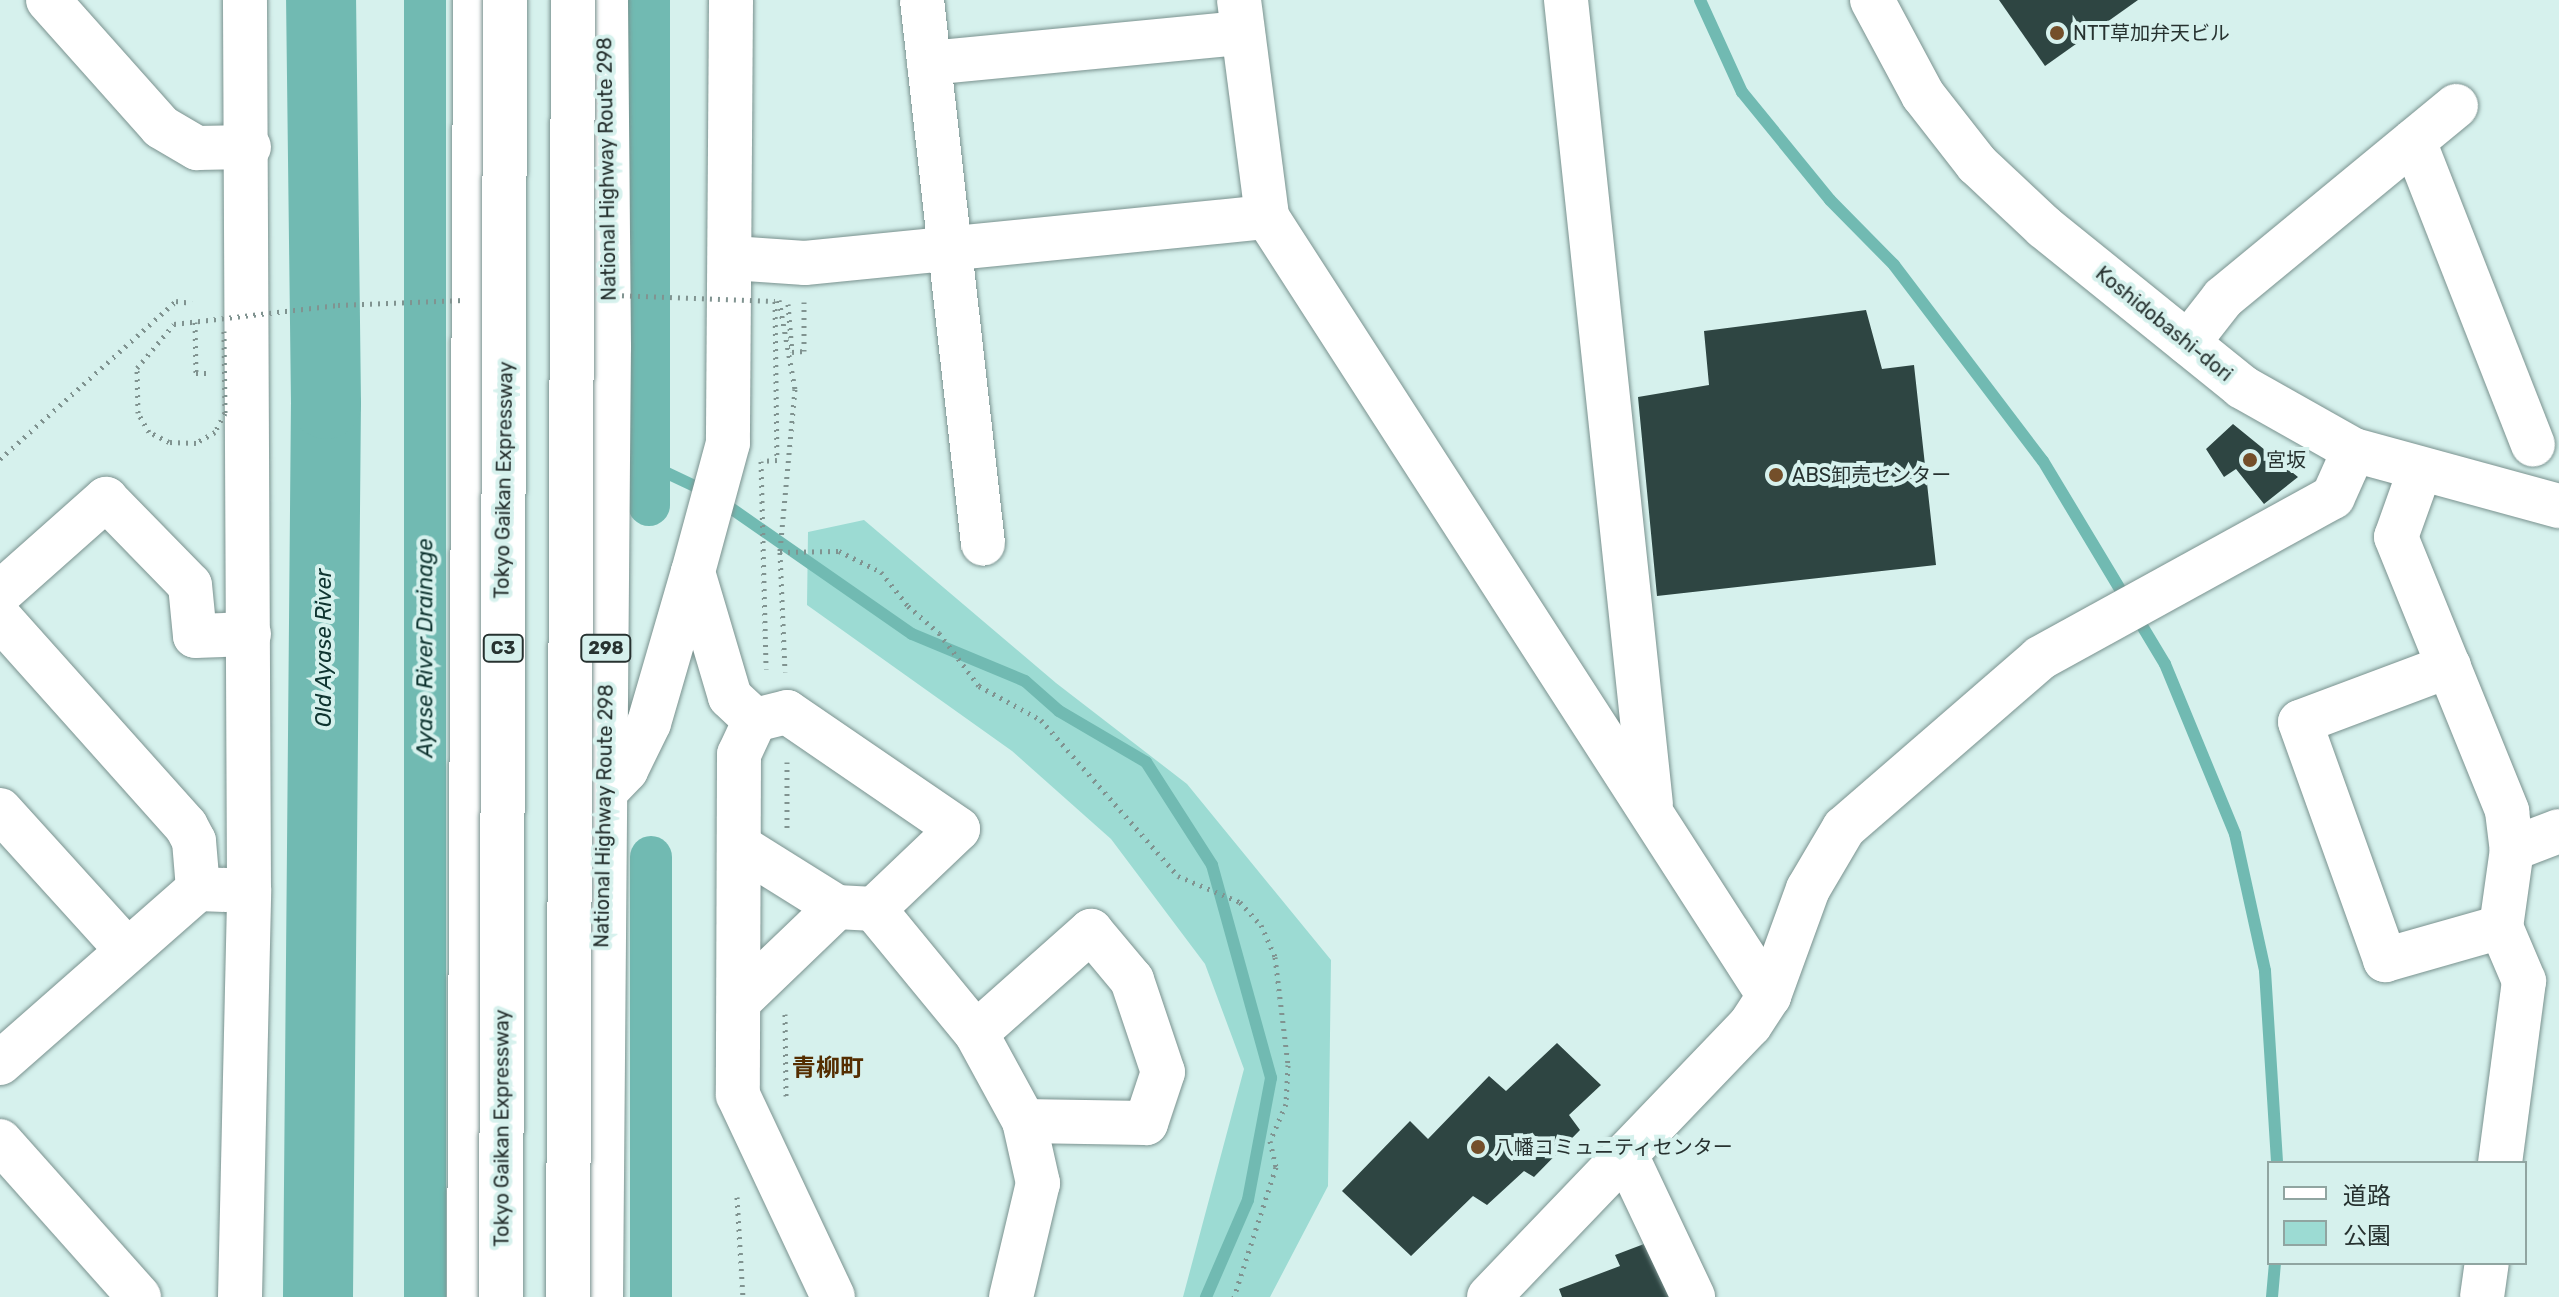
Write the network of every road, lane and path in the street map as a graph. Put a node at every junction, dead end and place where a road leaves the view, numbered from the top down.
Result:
1 (48, 0) edge
2 (245, 0) edge
3 (475, 0) edge
4 (505, 0) edge
5 (573, 0) edge
6 (606, 0) edge
7 (731, 0) edge
8 (922, 0) edge
9 (1566, 0) edge
10 (1872, 0) edge
11 (1241, 17) edge
12 (929, 63) junction
13 (2456, 106) dead end
14 (2414, 141) junction
15 (249, 147) junction
16 (1267, 217) junction
17 (950, 247) junction
18 (732, 258) junction
19 (805, 263) junction
20 (775, 301) dead end
21 (192, 303) dead end
22 (2188, 343) junction
23 (2546, 437) edge
24 (2354, 450) junction
25 (0, 459) edge
26 (2420, 470) junction
27 (2468, 483) junction
28 (2559, 506) edge
29 (983, 544) dead end
30 (780, 552) dead end
31 (693, 572) junction
32 (0, 593) edge
33 (0, 618) edge
34 (249, 634) junction
35 (2449, 666) junction
36 (755, 720) junction
37 (604, 793) junction
38 (0, 810) edge
39 (1651, 810) junction
40 (2559, 831) edge
41 (741, 847) junction
42 (2512, 849) junction
43 (198, 889) junction
44 (249, 889) junction
45 (855, 908) junction
46 (2501, 927) junction
47 (126, 949) junction
48 (1769, 996) junction
49 (739, 1001) junction
50 (976, 1033) junction
51 (0, 1063) edge
52 (1024, 1121) junction
53 (0, 1141) edge
54 (1626, 1155) junction
55 (2500, 1161) edge
56 (2487, 1265) edge
57 (139, 1297) edge
58 (240, 1297) edge
59 (469, 1297) edge
60 (501, 1297) edge
61 (568, 1297) edge
62 (601, 1297) edge
63 (833, 1297) edge
64 (1011, 1297) edge
65 (1234, 1297) edge
66 (1489, 1297) edge
67 (1693, 1297) edge
68 (2482, 1297) edge

1 - 15 main road
2 - 15 main road
3 - 59 main road
4 - 60 main road, Tokyo Gaikan Expressway / C3, bridge
5 - 61 main road, bridge
6 - 37 main road, National Highway Route 298 / 298
7 - 18 main road
8 - 12 main road
9 - 39 main road
10 - 22 main road, Koshidobashi-dori
11 - 12 main road
11 - 16 main road
12 - 17 main road
13 - 14 main road
14 - 22 main road
14 - 23 main road
15 - 34 main road
16 - 17 main road
16 - 39 main road
17 - 19 main road
17 - 29 main road
18 - 19 main road
18 - 31 main road
19 - 20 path
21 - 25 path
22 - 24 main road, Koshidobashi-dori
23 - 27 main road
24 - 26 main road, Koshidobashi-dori
24 - 48 main road
26 - 27 main road, Koshidobashi-dori
26 - 35 main road
27 - 28 main road, Koshidobashi-dori
30 - 65 path
31 - 36 main road
31 - 37 main road
32 - 34 main road
33 - 43 main road
34 - 44 main road
35 - 42 main road
35 - 46 main road
36 - 41 main road
36 - 45 main road
37 - 62 main road, National Highway Route 298 / 298
38 - 47 main road
39 - 48 main road
40 - 42 main road
41 - 45 main road
41 - 49 main road
42 - 46 main road
43 - 44 main road
43 - 47 main road
44 - 58 main road
45 - 49 main road
45 - 50 main road
46 - 55 main road
47 - 51 main road
48 - 54 main road
49 - 63 main road
50 - 52 main road
50 - 52 main road
52 - 64 main road
53 - 57 main road
54 - 66 main road
54 - 67 main road
56 - 68 main road

